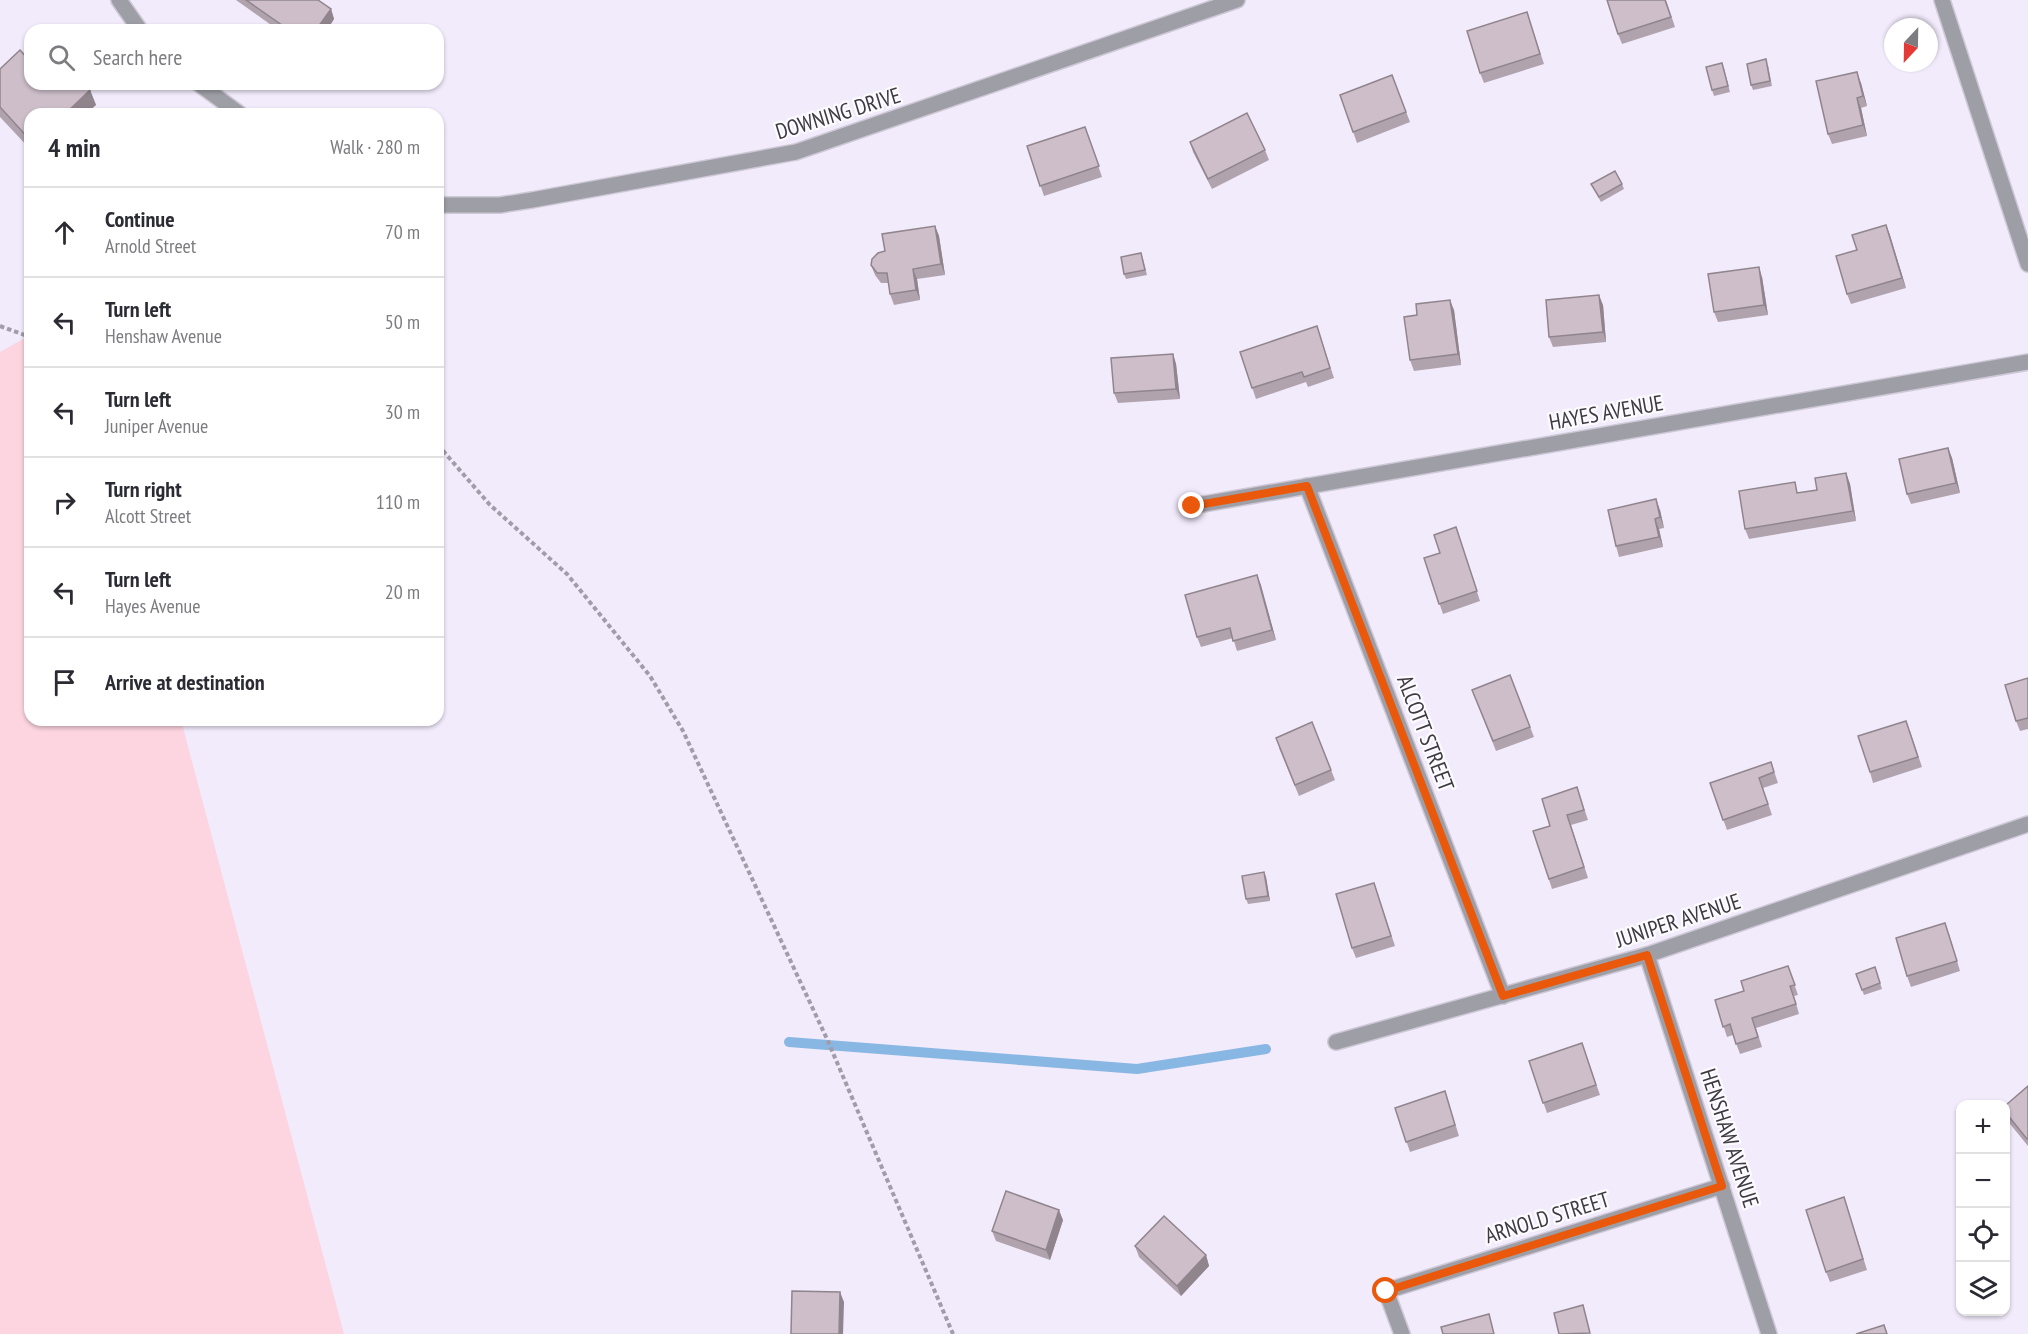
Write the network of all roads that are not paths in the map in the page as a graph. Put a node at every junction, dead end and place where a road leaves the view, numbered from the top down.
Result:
1 (119, 0) edge
2 (1237, 0) edge
3 (1942, 0) edge
4 (136, 24) edge
5 (207, 90) edge
6 (232, 108) edge
7 (444, 205) edge
8 (2028, 264) edge
9 (2028, 362) edge
10 (1307, 486) junction
11 (1192, 506) dead end
12 (2028, 824) edge
13 (1647, 955) junction
14 (1503, 996) junction
15 (1336, 1042) dead end
16 (1722, 1186) junction
17 (1402, 1334) edge
18 (1769, 1334) edge

1 - 4 street
2 - 7 street, DOWNING DRIVE
3 - 8 street
5 - 6 street
9 - 10 street, HAYES AVENUE
10 - 11 street, HAYES AVENUE
10 - 14 street, ALCOTT STREET
12 - 13 street, JUNIPER AVENUE
13 - 14 street, JUNIPER AVENUE
13 - 16 street, HENSHAW AVENUE
14 - 15 street, JUNIPER AVENUE
16 - 17 street, ARNOLD STREET
16 - 18 street, HENSHAW AVENUE

